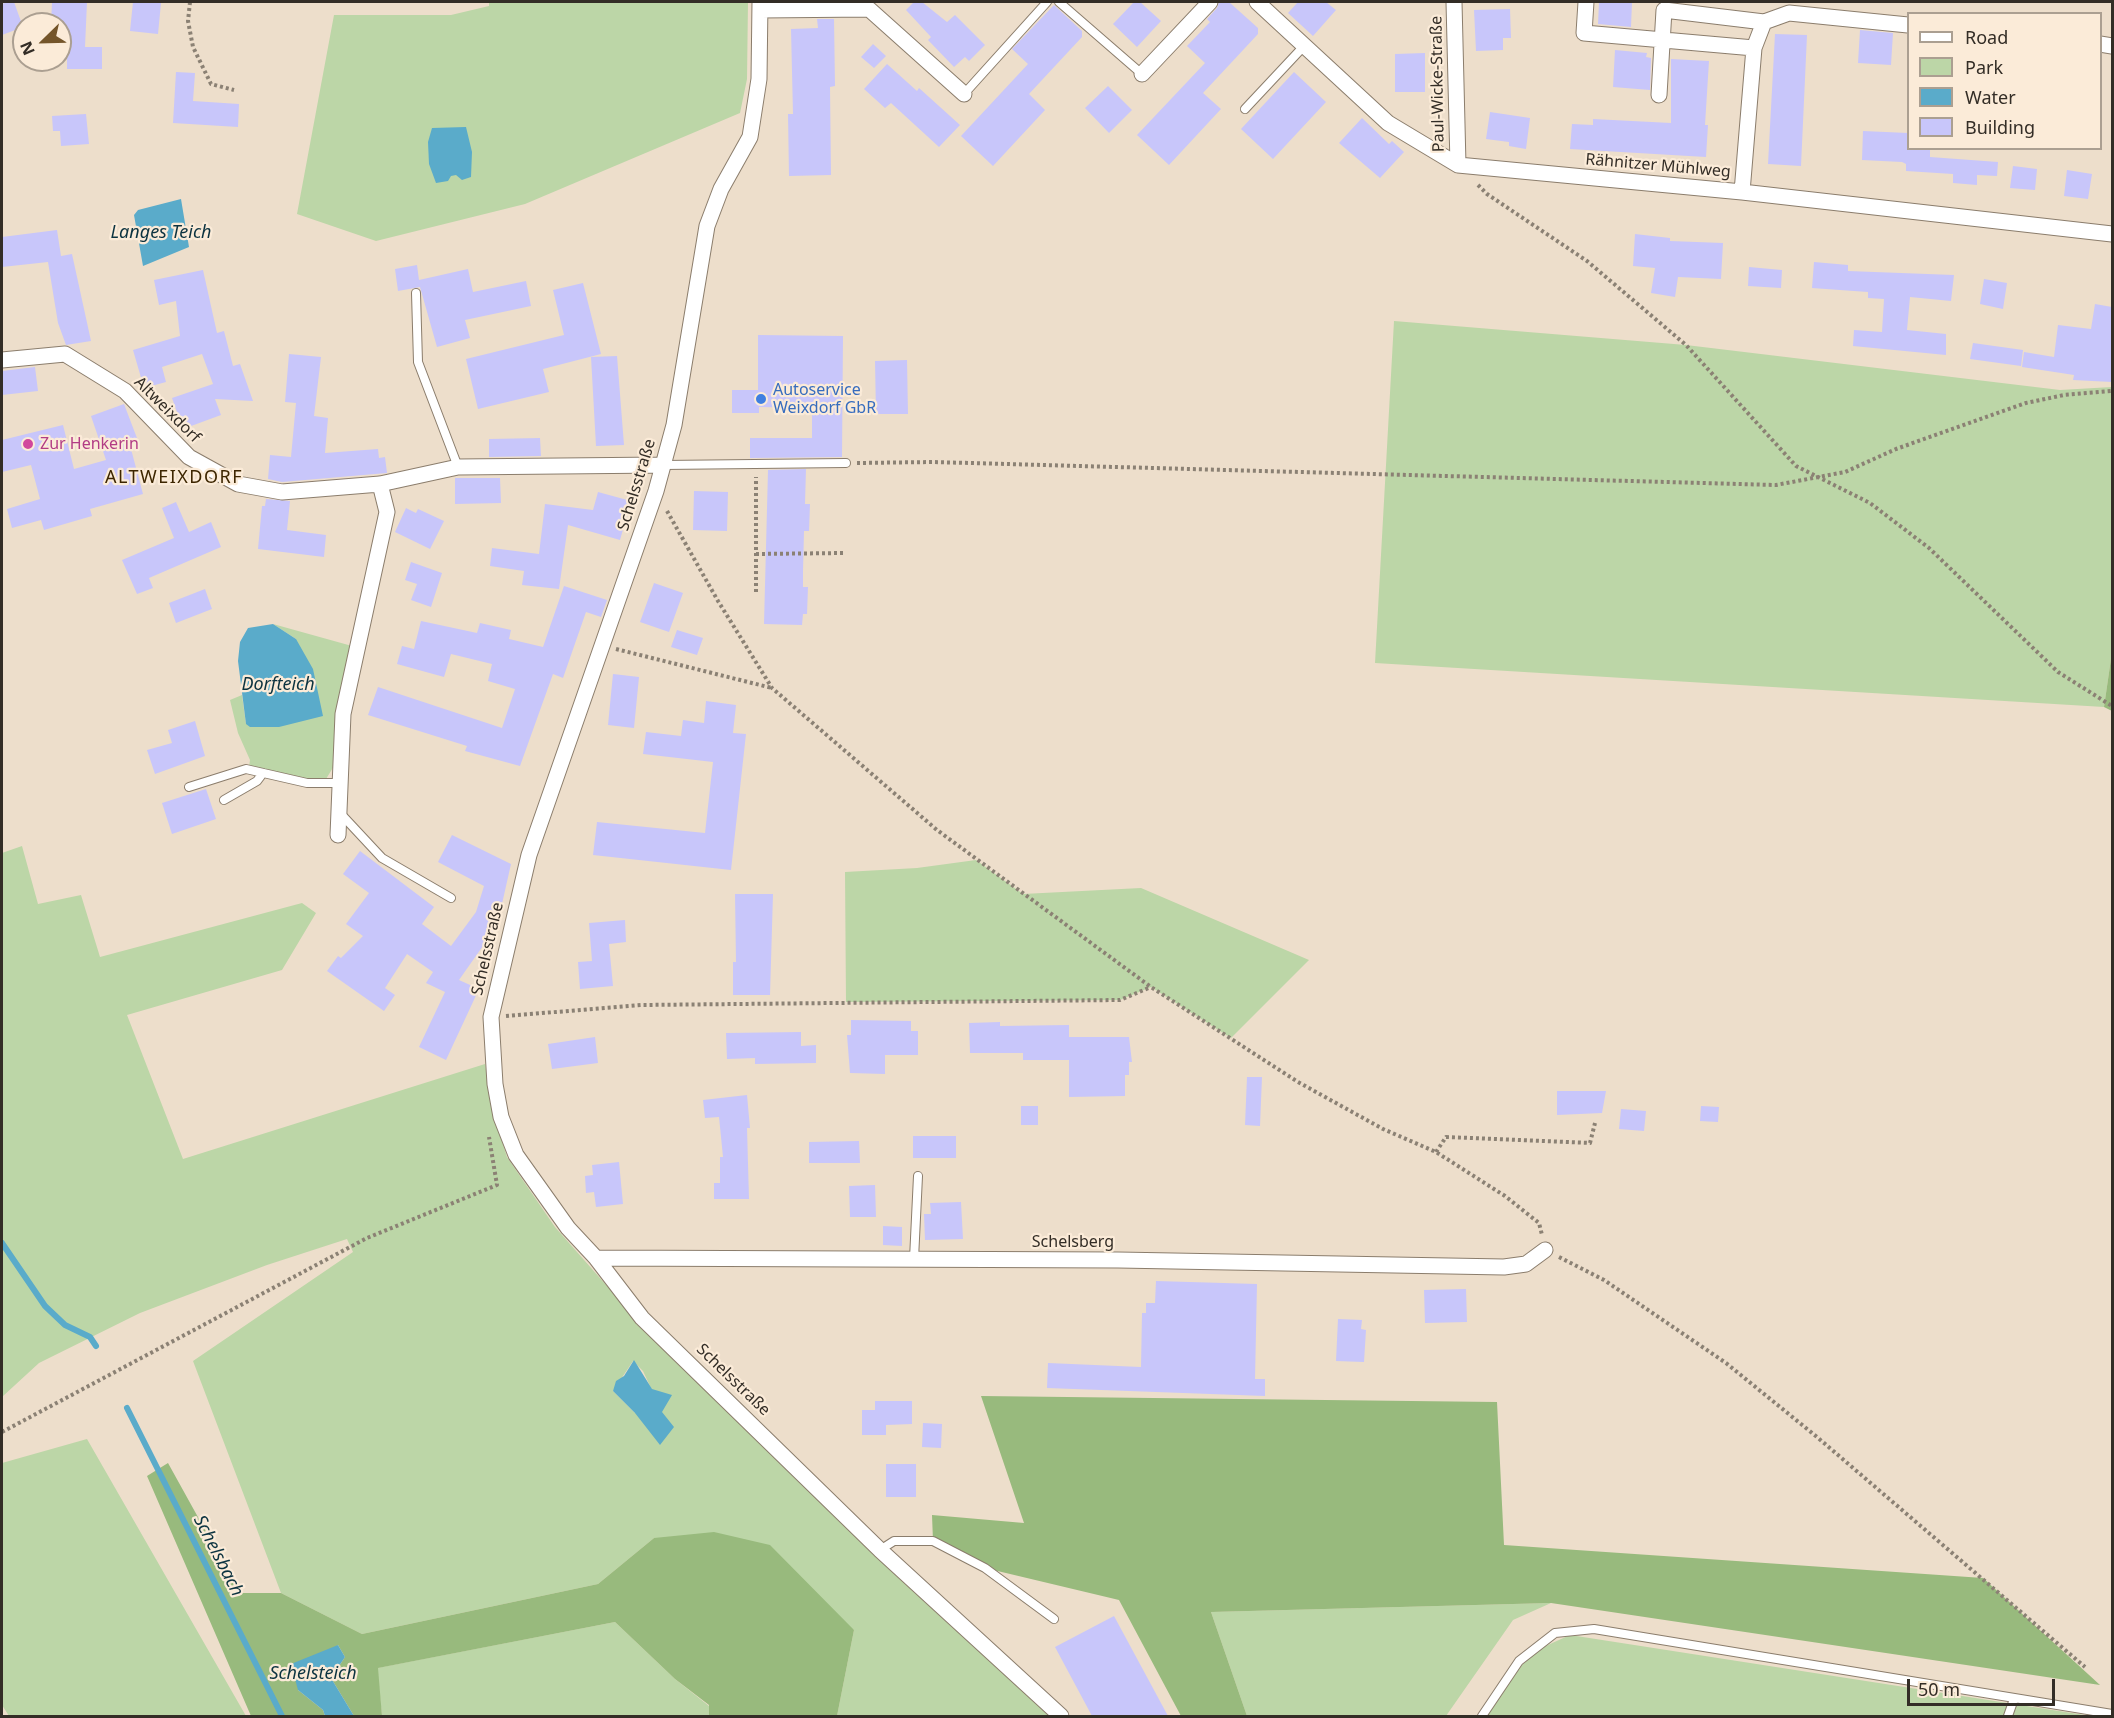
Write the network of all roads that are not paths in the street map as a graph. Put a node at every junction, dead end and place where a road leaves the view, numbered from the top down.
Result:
1 (1047, 2) edge
2 (1059, 2) edge
3 (1210, 2) edge
4 (1257, 2) edge
5 (1454, 2) edge
6 (1586, 2) edge
7 (760, 6) edge
8 (1764, 22) junction
9 (1907, 25) edge
10 (1662, 38) junction
11 (1304, 46) junction
12 (1754, 48) junction
13 (1142, 74) joint
14 (964, 94) joint
15 (1659, 95) dead end
16 (1245, 109) dead end
17 (1458, 165) junction
18 (1742, 192) junction
19 (2112, 234) edge
20 (416, 293) dead end
21 (2, 360) edge
22 (846, 464) road end
23 (663, 465) junction
24 (458, 467) junction
25 (380, 484) junction
26 (263, 773) junction
27 (340, 783) junction
28 (189, 787) dead end
29 (224, 800) dead end
30 (339, 812) junction
31 (338, 835) dead end
32 (451, 898) dead end
33 (918, 1176) dead end
34 (1545, 1250) road end
35 (596, 1258) junction
36 (914, 1259) junction
37 (880, 1550) junction
38 (1054, 1619) dead end
39 (2014, 1699) junction
40 (2112, 1714) edge
41 (1061, 1716) edge
42 (1482, 1716) edge
43 (2008, 1716) edge

1 - 14 lane
2 - 13 lane
3 - 13 street
4 - 11 street, Rähnitzer Mühlweg
5 - 17 street, Paul-Wicke-Straße
6 - 10 street
7 - 14 street
7 - 23 street, Schelsstraße
8 - 9 street
8 - 10 street
8 - 12 street
10 - 12 street
10 - 15 street
11 - 16 lane
11 - 17 street, Rähnitzer Mühlweg
12 - 18 street
17 - 18 street, Rähnitzer Mühlweg
18 - 19 street, Rähnitzer Mühlweg
20 - 24 lane
21 - 25 street, Altweixdorf
22 - 23 lane
23 - 24 street, Altweixdorf
23 - 35 street, Schelsstraße
24 - 25 street, Altweixdorf
25 - 27 street
26 - 27 lane
26 - 28 lane
26 - 29 lane
27 - 30 street
30 - 31 street
30 - 32 lane
33 - 36 lane
34 - 36 street, Schelsberg
35 - 36 street, Schelsberg
35 - 37 street, Schelsstraße
37 - 38 lane
37 - 41 street, Schelsstraße
39 - 40 lane
39 - 42 lane
39 - 43 lane

